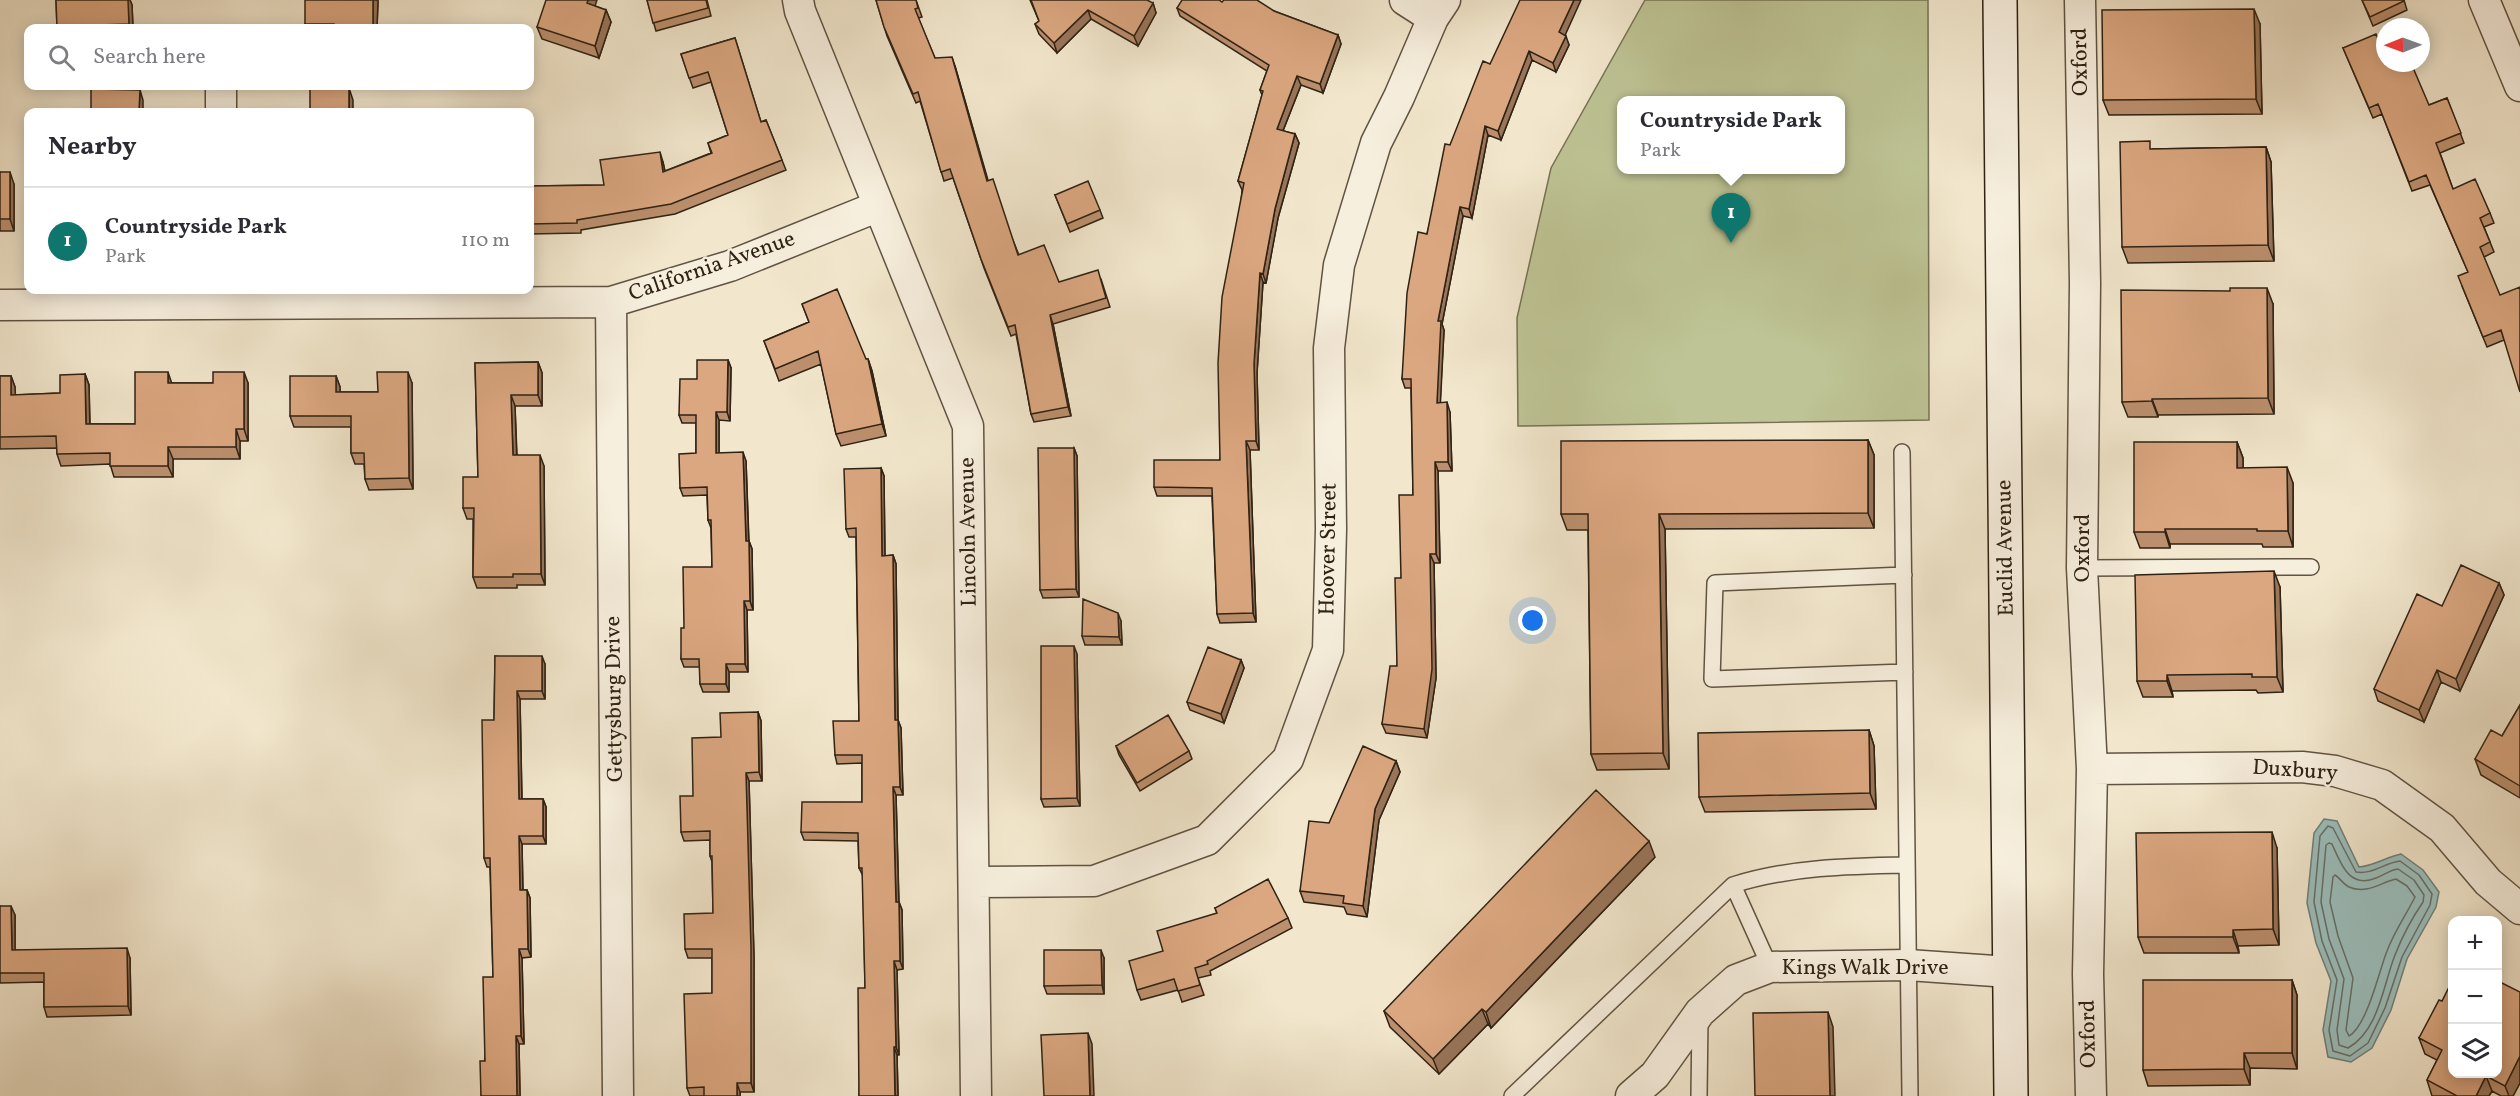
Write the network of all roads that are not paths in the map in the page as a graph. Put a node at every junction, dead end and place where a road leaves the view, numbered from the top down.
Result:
1 (798, 0) edge
2 (1405, 0) edge
3 (2000, 0) edge
4 (2080, 0) edge
5 (2484, 0) edge
6 (1439, 9) edge
7 (2520, 86) edge
8 (220, 90) edge
9 (221, 108) edge
10 (879, 206) junction
11 (222, 296) edge
12 (611, 302) junction
13 (0, 304) edge
14 (1902, 452) dead end
15 (2311, 567) dead end
16 (2082, 568) junction
17 (1904, 575) junction
18 (1905, 672) junction
19 (2092, 769) junction
20 (1907, 865) junction
21 (974, 882) junction
22 (1733, 885) junction
23 (2520, 909) edge
24 (1908, 965) junction
25 (1770, 967) junction
26 (2010, 972) junction
27 (1700, 1012) junction
28 (618, 1096) edge
29 (976, 1096) edge
30 (1512, 1096) edge
31 (1631, 1096) edge
32 (1699, 1096) edge
33 (1910, 1096) edge
34 (2011, 1096) edge
35 (2091, 1096) edge

1 - 10 street, Lincoln Avenue
2 - 6 street
3 - 26 main road, Euclid Avenue
4 - 16 street, Oxford
5 - 7 street
6 - 21 street, Hoover Street
8 - 9 street
10 - 12 street, California Avenue
10 - 21 street, Lincoln Avenue
11 - 12 street, California Avenue
11 - 13 street, California Avenue
12 - 28 street, Gettysburg Drive
14 - 17 lane
15 - 16 lane
16 - 19 street, Oxford
17 - 18 lane
17 - 18 lane
18 - 20 lane
19 - 23 street, Duxbury
19 - 35 street, Oxford
20 - 22 lane
20 - 24 lane
21 - 29 street, Lincoln Avenue
22 - 25 lane
22 - 30 lane
24 - 25 street, Kings Walk Drive
24 - 26 street, Kings Walk Drive
24 - 33 lane
25 - 27 street, Kings Walk Drive
26 - 34 main road, Euclid Avenue
27 - 31 street, Kings Walk Drive
27 - 32 lane

